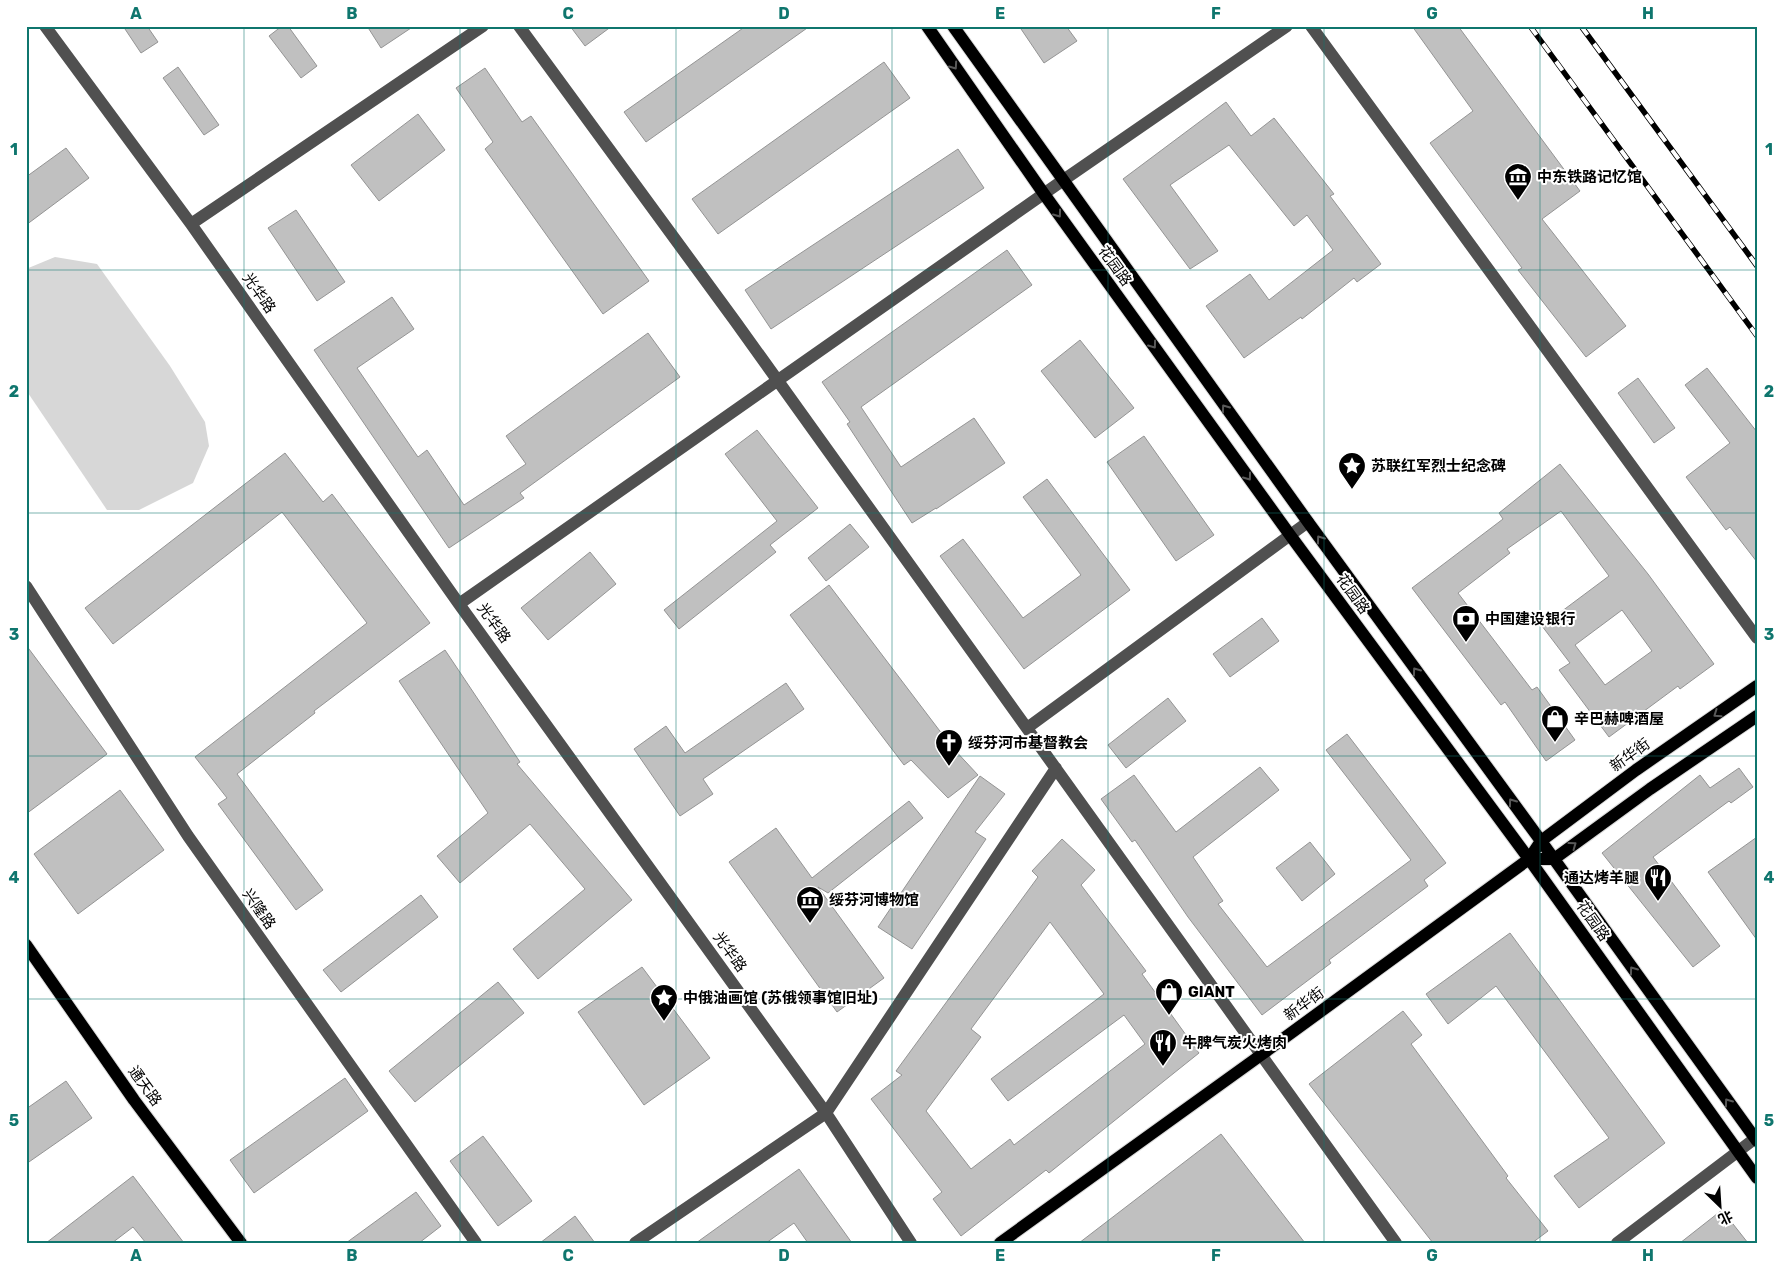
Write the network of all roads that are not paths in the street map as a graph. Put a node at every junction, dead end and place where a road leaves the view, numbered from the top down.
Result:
1 (45, 26) edge
2 (483, 26) edge
3 (519, 26) edge
4 (927, 26) edge
5 (953, 26) edge
6 (1287, 26) edge
7 (1311, 26) edge
8 (1062, 181) junction
9 (1044, 194) junction
10 (191, 224) junction
11 (778, 381) junction
12 (1308, 522) junction
13 (1290, 535) junction
14 (26, 586) edge
15 (459, 604) junction
16 (1757, 638) edge
17 (1757, 686) edge
18 (1757, 716) edge
19 (1027, 728) junction
20 (1056, 768) junction
21 (1541, 841) junction
22 (1529, 859) junction
23 (1554, 859) junction
24 (26, 945) edge
25 (1261, 1055) junction
26 (826, 1113) junction
27 (1756, 1139) edge
28 (1737, 1151) junction
29 (1757, 1178) edge
30 (241, 1243) edge
31 (476, 1243) edge
32 (635, 1243) edge
33 (911, 1243) edge
34 (1000, 1243) edge
35 (1396, 1243) edge
36 (1617, 1243) edge

1 - 10 street, 光华路
2 - 10 street
3 - 11 street
4 -> 9 main road, 花园路
5 - 8 main road, 花园路
6 - 8 street
7 - 16 street
8 - 9 street
12 -> 8 main road, 花园路
9 - 11 street
9 -> 13 main road, 花园路
10 - 15 street, 光华路
11 - 15 street
11 - 19 street
12 - 13 street
21 -> 12 main road, 花园路
13 - 19 street
13 - 22 main road, 花园路
14 - 31 street, 兴隆路
15 - 26 street, 光华路
17 -> 21 main road, 新华街
23 -> 18 main road
19 - 20 street
20 - 25 street
20 - 26 street
21 - 22 main road, 新华街
21 - 23 main road, 花园路
22 - 23 main road
22 - 25 main road, 新华街
22 - 28 main road, 花园路
27 -> 23 main road, 花园路
24 - 30 main road, 通天路
25 - 34 main road, 新华街
25 - 35 street
26 - 32 street
26 - 33 street, 光华路
27 - 28 street
28 - 29 main road, 花园路
28 - 36 street

